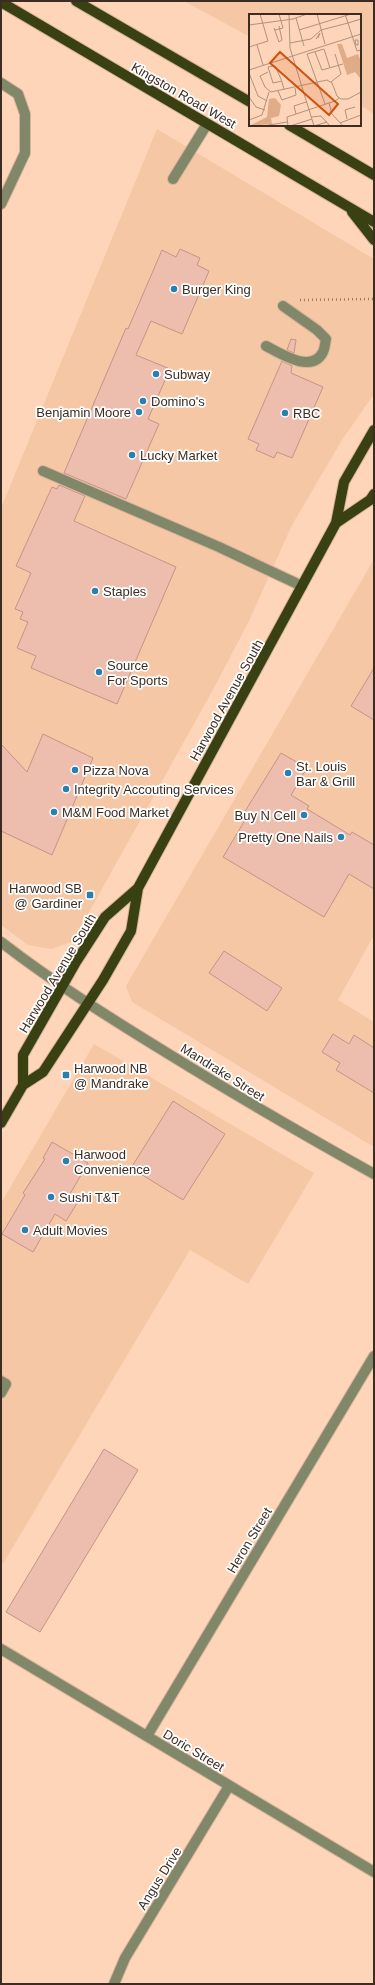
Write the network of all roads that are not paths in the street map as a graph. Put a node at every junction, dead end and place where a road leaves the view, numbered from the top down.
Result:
1 (76, 1) edge
2 (1, 2) edge
3 (1, 83) edge
4 (249, 101) edge
5 (207, 124) junction
6 (291, 126) edge
7 (374, 175) edge
8 (174, 179) dead end
9 (1, 204) edge
10 (348, 207) junction
11 (374, 222) edge
12 (374, 240) edge
13 (283, 306) dead end
14 (266, 346) dead end
15 (374, 430) edge
16 (43, 472) dead end
17 (374, 494) edge
18 (336, 523) junction
19 (302, 586) junction
20 (138, 888) junction
21 (1, 942) edge
22 (62, 987) junction
23 (87, 1004) junction
24 (23, 1085) junction
25 (1, 1122) edge
26 (374, 1174) edge
27 (374, 1356) edge
28 (1, 1381) edge
29 (1, 1393) edge
30 (1, 1649) edge
31 (147, 1736) junction
32 (229, 1786) junction
33 (374, 1872) edge
34 (114, 1984) edge

1 - 4 main road, Kingston Road West
2 - 5 main road, Kingston Road West
3 - 9 street
5 - 8 street
5 - 10 main road, Kingston Road West
6 - 7 main road
10 - 11 main road, Kingston Road West
10 - 12 main road
13 - 14 street
15 - 18 main road, Harwood Avenue South
16 - 19 street
17 - 18 main road, Harwood Avenue South
18 - 19 main road, Harwood Avenue South
19 - 20 main road, Harwood Avenue South
20 - 22 main road, Harwood Avenue South
20 - 23 main road, Harwood Avenue South
21 - 22 street, Mandrake Street
22 - 23 street, Mandrake Street
22 - 24 main road, Harwood Avenue South
23 - 24 main road, Harwood Avenue South
23 - 26 street, Mandrake Street
24 - 25 main road, Harwood Avenue South
27 - 31 street, Heron Street
28 - 29 street
30 - 31 street, Doric Street
31 - 32 street, Doric Street
32 - 33 street, Doric Street
32 - 34 street, Angus Drive

